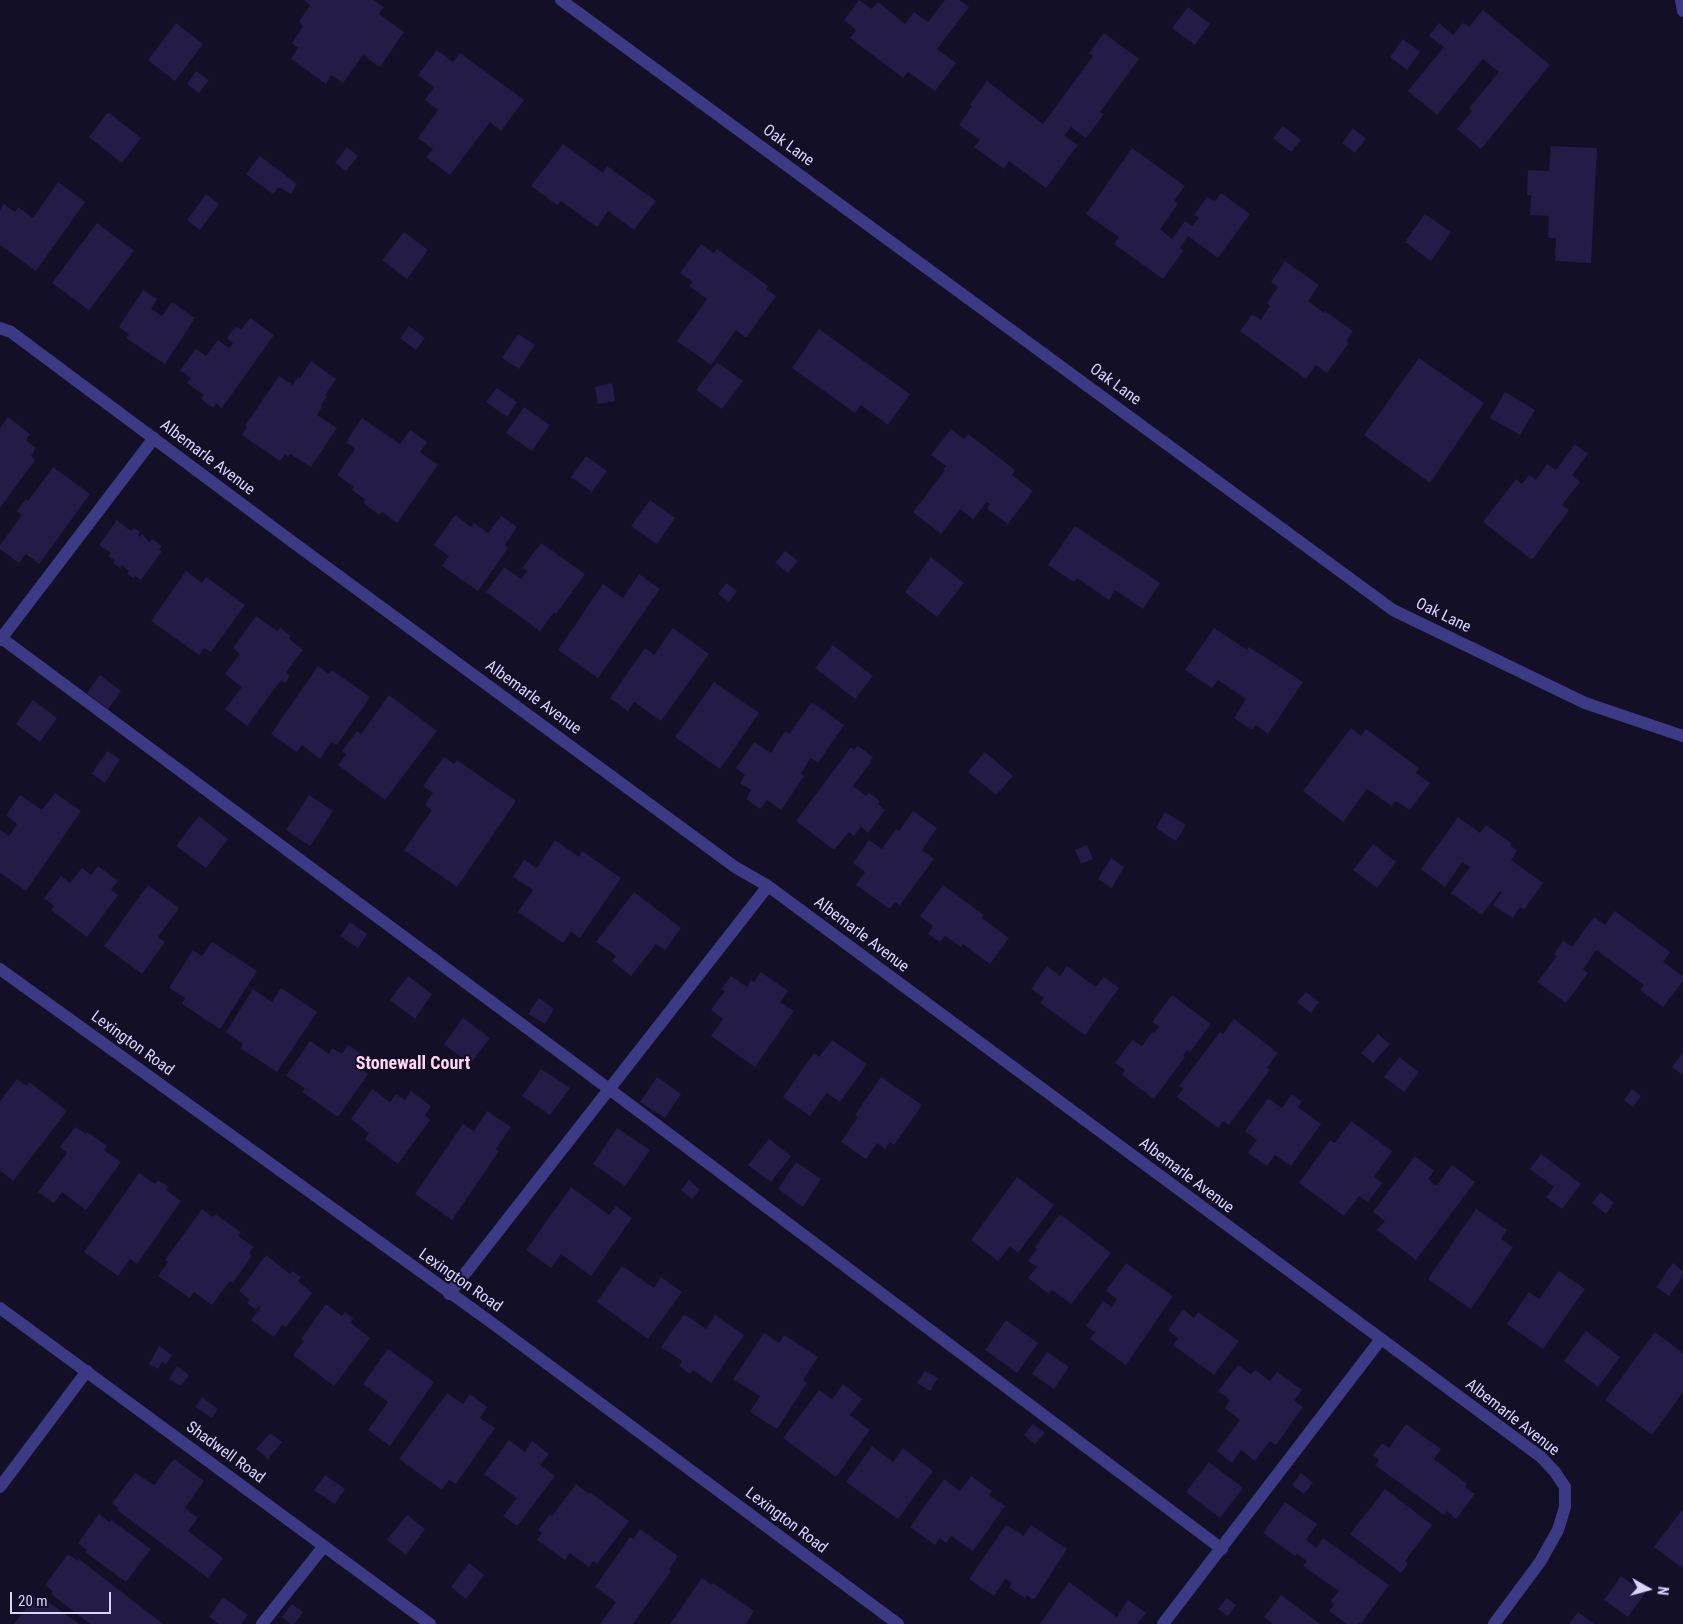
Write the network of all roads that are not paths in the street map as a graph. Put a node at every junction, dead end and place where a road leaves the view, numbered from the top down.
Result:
1 (561, 0) edge
2 (1681, 0) edge
3 (1683, 12) edge
4 (0, 328) edge
5 (154, 438) junction
6 (1, 638) edge
7 (1683, 736) edge
8 (768, 886) junction
9 (0, 969) edge
10 (609, 1088) junction
11 (449, 1294) junction
12 (0, 1308) edge
13 (1381, 1339) junction
14 (87, 1371) junction
15 (0, 1487) edge
16 (324, 1546) junction
17 (1222, 1549) junction
18 (262, 1624) edge
19 (430, 1624) edge
20 (898, 1624) edge
21 (1163, 1624) edge
22 (1494, 1624) edge

1 - 7 street, Oak Lane
2 - 3 street
4 - 5 street, Albemarle Avenue
5 - 6 street
5 - 8 street, Albemarle Avenue
6 - 10 street
8 - 10 street
8 - 13 street, Albemarle Avenue
9 - 11 street, Lexington Road
10 - 11 street
10 - 17 street
11 - 20 street, Lexington Road
12 - 14 street, Shadwell Road
13 - 17 street
13 - 22 street, Albemarle Avenue
14 - 15 street
14 - 16 street, Shadwell Road
16 - 18 street
16 - 19 street, Shadwell Road
17 - 21 street

